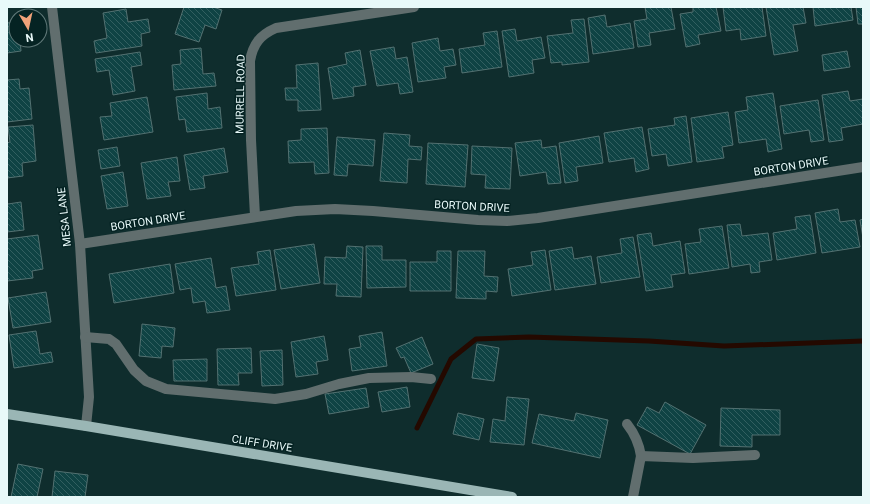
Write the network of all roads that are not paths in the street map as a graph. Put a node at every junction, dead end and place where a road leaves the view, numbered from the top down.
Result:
1 (52, 7) edge
2 (414, 7) edge
3 (863, 167) edge
4 (255, 216) junction
5 (80, 244) junction
6 (85, 337) junction
7 (431, 379) dead end
8 (7, 414) edge
9 (627, 424) dead end
10 (86, 426) junction
11 (755, 455) dead end
12 (641, 456) junction
13 (512, 497) edge
14 (633, 497) edge

1 - 5 street, MESA LANE
2 - 4 street, MURRELL ROAD
3 - 4 street, BORTON DRIVE
4 - 5 street, BORTON DRIVE
5 - 6 street, MESA LANE
6 - 7 street
6 - 10 street, MESA LANE
8 - 10 main road, CLIFF DRIVE
9 - 12 street
10 - 13 main road, CLIFF DRIVE
11 - 12 street
12 - 14 street

